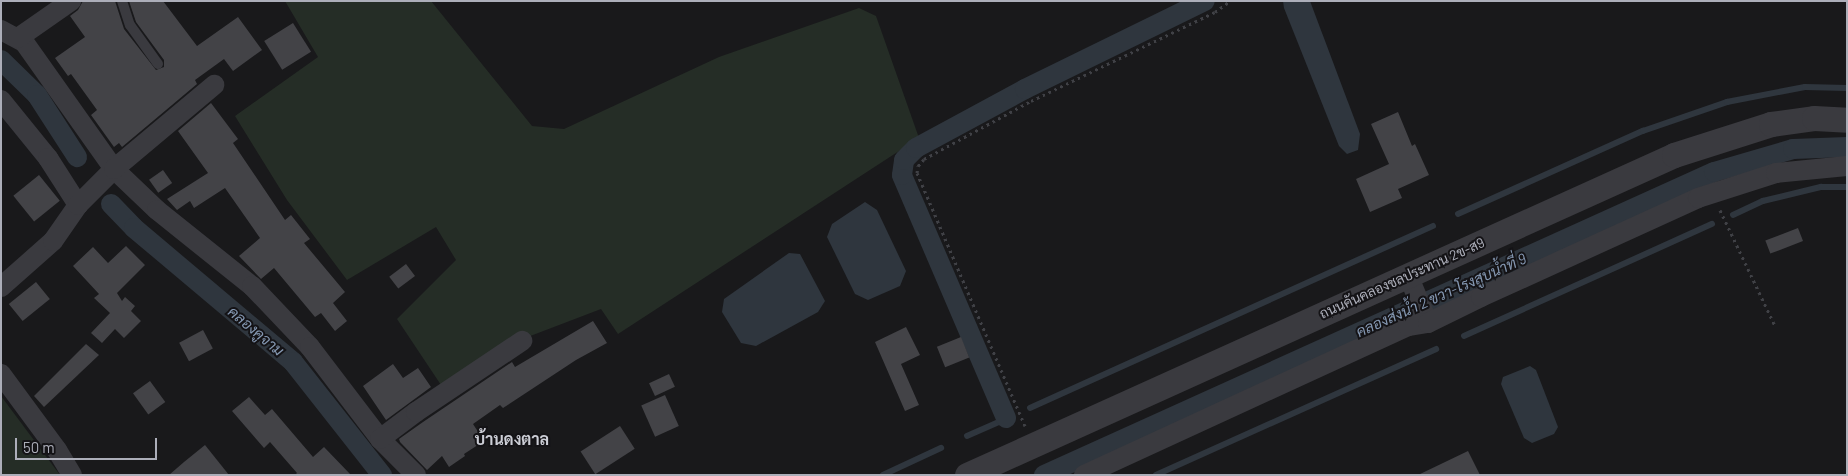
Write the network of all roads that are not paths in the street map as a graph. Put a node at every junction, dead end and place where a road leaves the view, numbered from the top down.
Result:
1 (71, 1) edge
2 (122, 1) edge
3 (10, 34) edge
4 (158, 64) dead end
5 (214, 85) dead end
6 (1, 100) edge
7 (1847, 120) edge
8 (1847, 166) edge
9 (114, 169) junction
10 (78, 205) junction
11 (1410, 280) junction
12 (1, 287) edge
13 (1426, 319) junction
14 (522, 341) dead end
15 (1, 374) edge
16 (380, 439) junction
17 (72, 475) edge
18 (416, 475) edge
19 (967, 475) edge
20 (1084, 475) edge

1 - 3 street
2 - 4 lane
3 - 9 street
5 - 9 street
6 - 10 street
7 - 11 street, ถนนคันคลองชลประทาน 2ข-ส9
8 - 13 street
9 - 10 street
9 - 16 street
10 - 12 street
11 - 13 street
11 - 19 street, ถนนคันคลองชลประทาน 2ข-ส9
13 - 20 street
14 - 16 street
15 - 17 street
16 - 18 street

